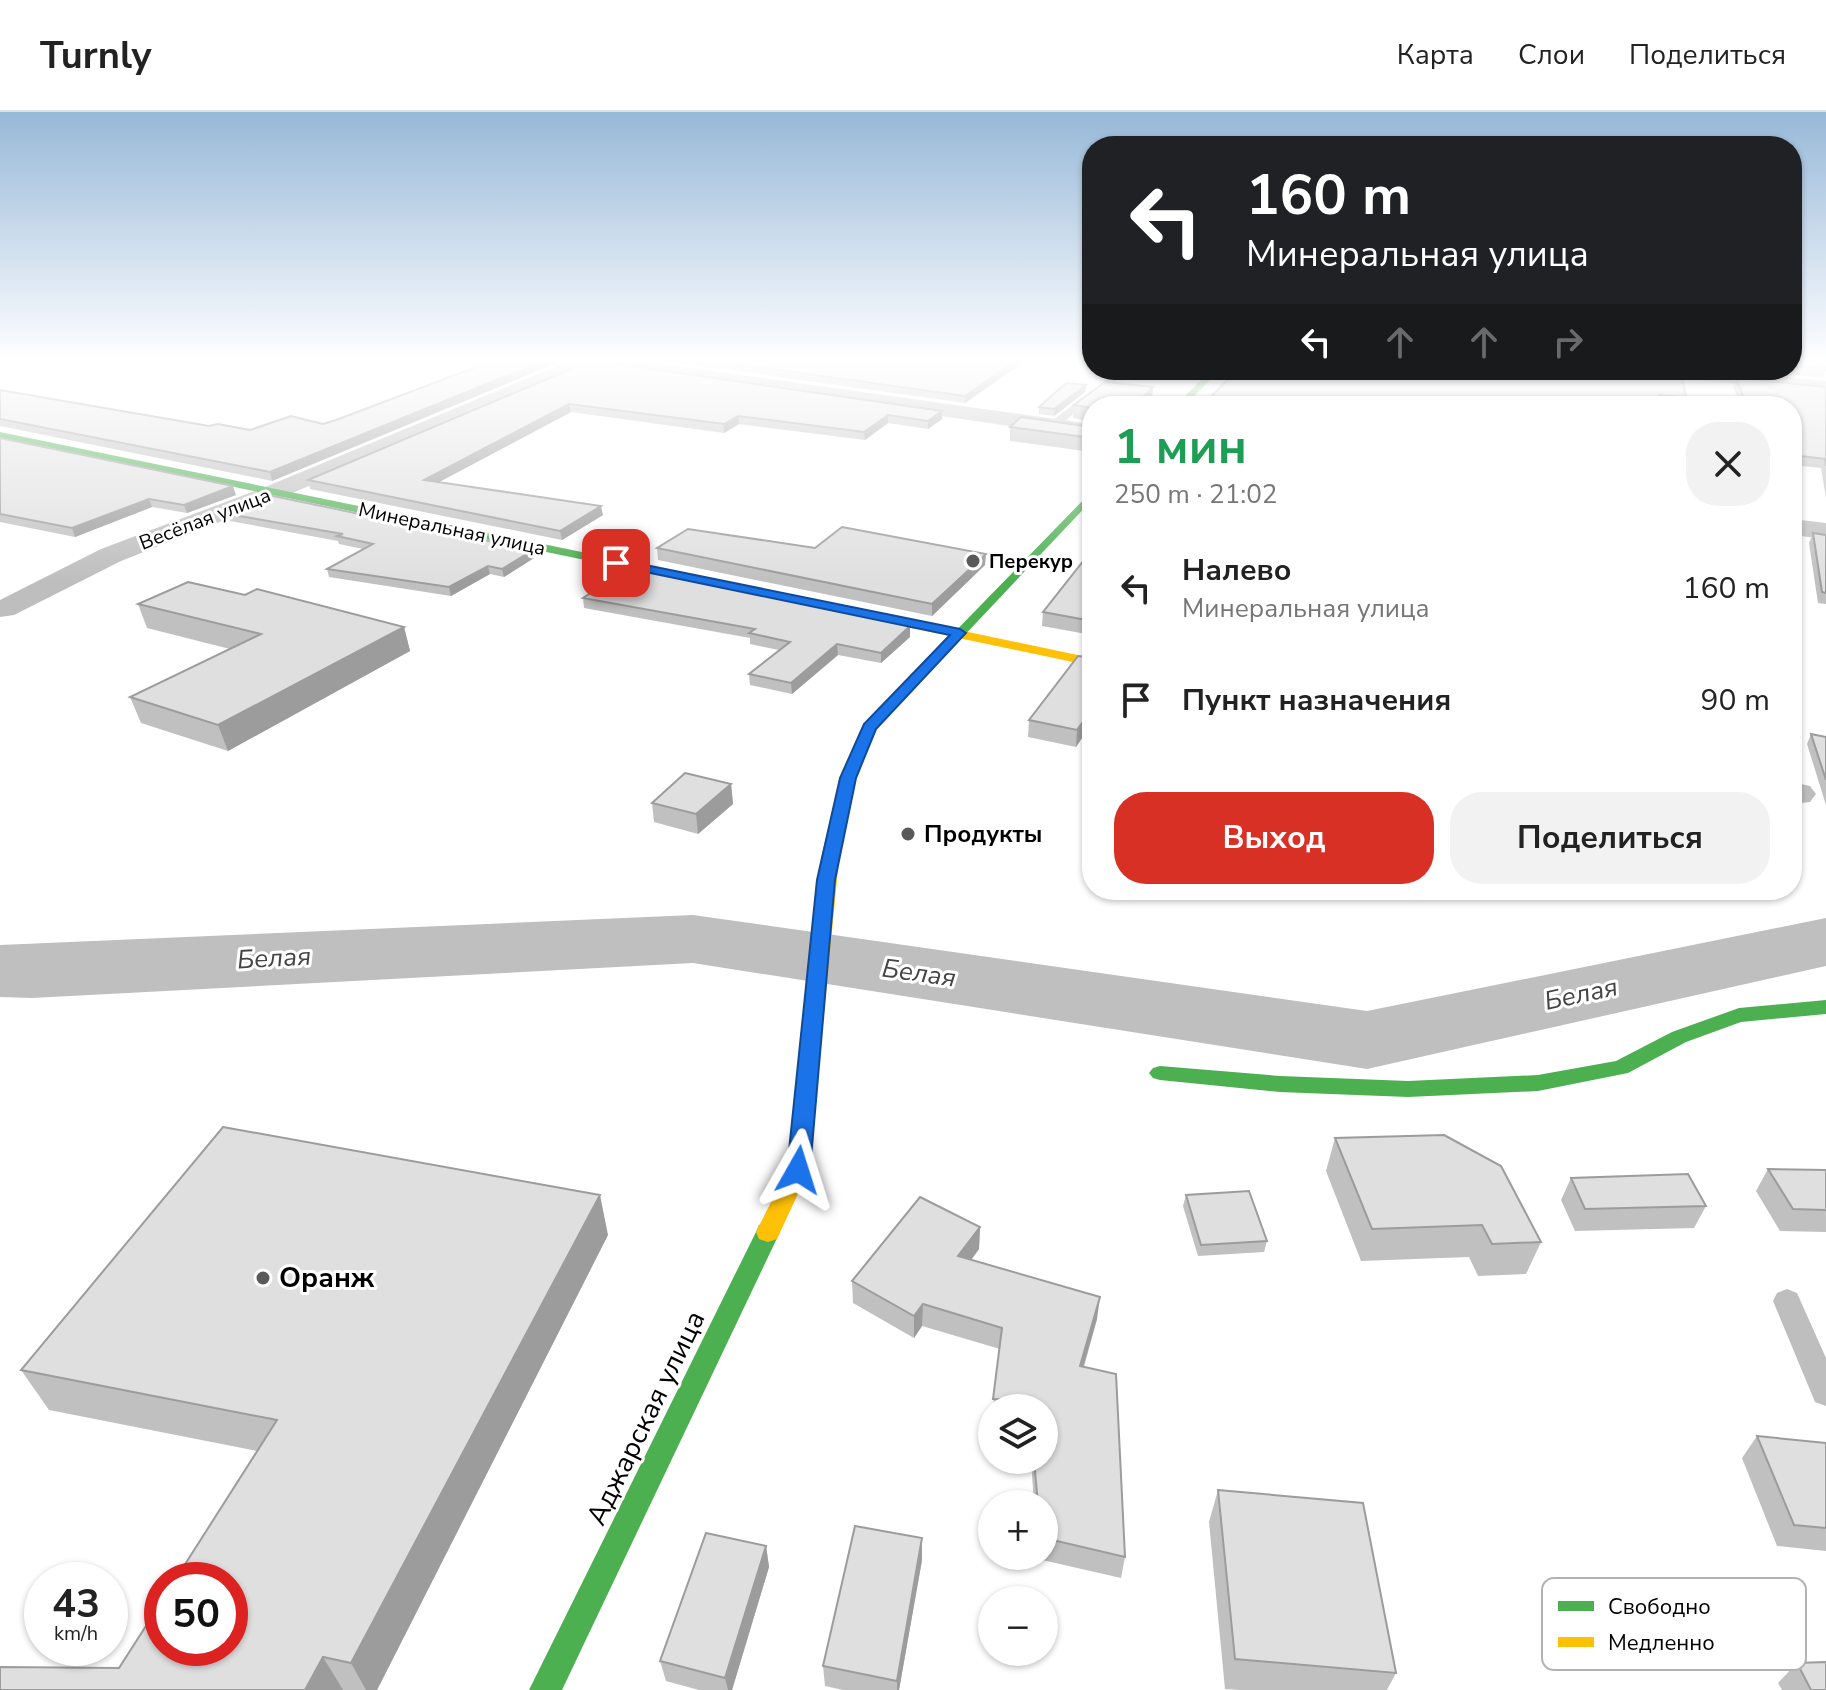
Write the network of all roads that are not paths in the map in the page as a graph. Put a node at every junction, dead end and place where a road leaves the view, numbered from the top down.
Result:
1 (0, 435) edge
2 (411, 435) edge
3 (274, 492) junction
4 (1082, 505) edge
5 (1802, 528) edge
6 (1826, 531) edge
7 (4, 609) dead end
8 (960, 633) junction
9 (1082, 660) edge
10 (1826, 1007) edge
11 (1160, 1073) dead end
12 (1787, 1301) dead end
13 (1826, 1392) edge
14 (545, 1690) edge

1 - 3 street, Минеральная улица
2 - 3 street, Весёлая улица
3 - 7 street, Весёлая улица
3 - 8 street, Минеральная улица
4 - 8 street
5 - 6 street
8 - 9 street, Минеральная улица
8 - 14 street, Аджарская улица
10 - 11 street
12 - 13 lane

